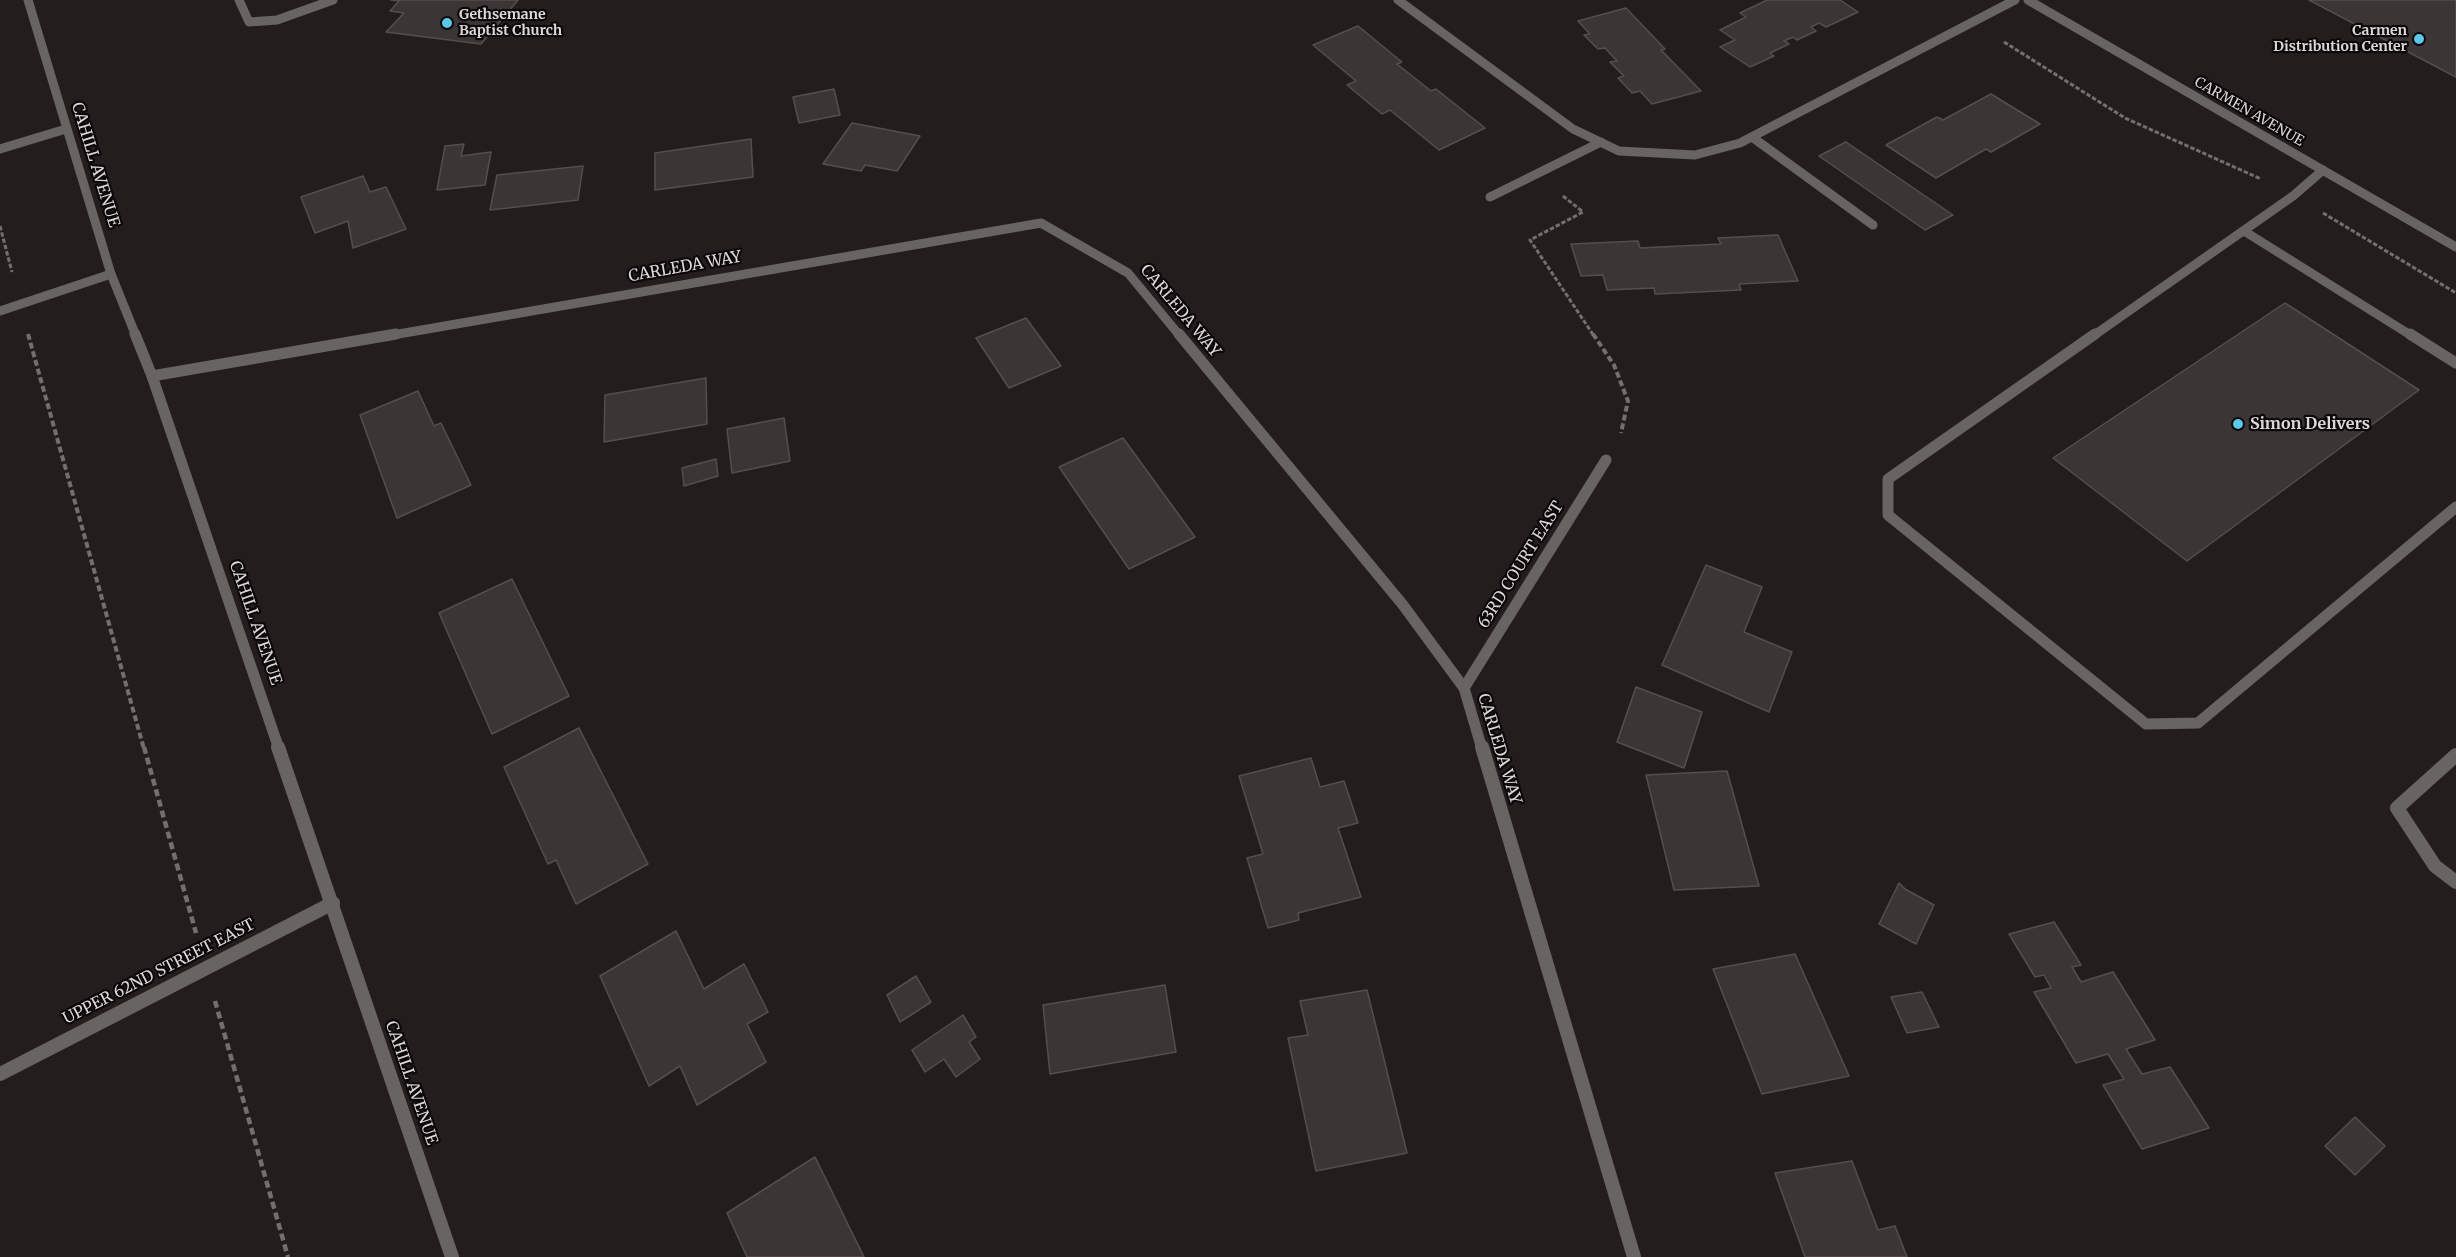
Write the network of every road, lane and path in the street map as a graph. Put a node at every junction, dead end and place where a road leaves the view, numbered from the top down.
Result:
1 (28, 0) edge
2 (239, 0) edge
3 (333, 0) edge
4 (1398, 0) edge
5 (2014, 0) edge
6 (2028, 0) edge
7 (1973, 22) junction
8 (66, 129) junction
9 (1752, 137) junction
10 (1601, 142) junction
11 (0, 149) edge
12 (2324, 170) junction
13 (1537, 173) junction
14 (2293, 196) junction
15 (1490, 197) dead end
16 (1873, 225) dead end
17 (0, 226) edge
18 (2244, 231) junction
19 (2456, 247) edge
20 (111, 274) junction
21 (2456, 293) edge
22 (20, 305) junction
23 (0, 311) edge
24 (2456, 363) edge
25 (152, 376) junction
26 (1606, 460) joint
27 (2456, 507) edge
28 (1464, 688) junction
29 (2456, 755) edge
30 (2456, 882) edge
31 (333, 903) junction
32 (206, 968) junction
33 (0, 1074) edge
34 (288, 1257) edge
35 (452, 1257) edge
36 (1634, 1257) edge

1 - 8 street, CAHILL AVENUE
2 - 3 street
4 - 10 street
5 - 7 street
6 - 12 street, CARMEN AVENUE
7 - 9 street
7 - 14 path
8 - 11 street
8 - 20 street, CAHILL AVENUE
9 - 10 street
9 - 16 street
10 - 13 street
12 - 14 street
12 - 19 street, CARMEN AVENUE
13 - 15 street
13 - 26 path
14 - 18 street
14 - 21 path
17 - 22 path
18 - 24 street
18 - 27 street
20 - 22 street
20 - 25 street, CAHILL AVENUE
22 - 23 street
22 - 32 path
25 - 28 street, CARLEDA WAY
25 - 31 street, CAHILL AVENUE
26 - 28 street, 63RD COURT EAST
28 - 36 street, CARLEDA WAY
29 - 30 street
31 - 32 street, UPPER 62ND STREET EAST
31 - 35 street, CAHILL AVENUE
32 - 33 street, UPPER 62ND STREET EAST
32 - 34 path

